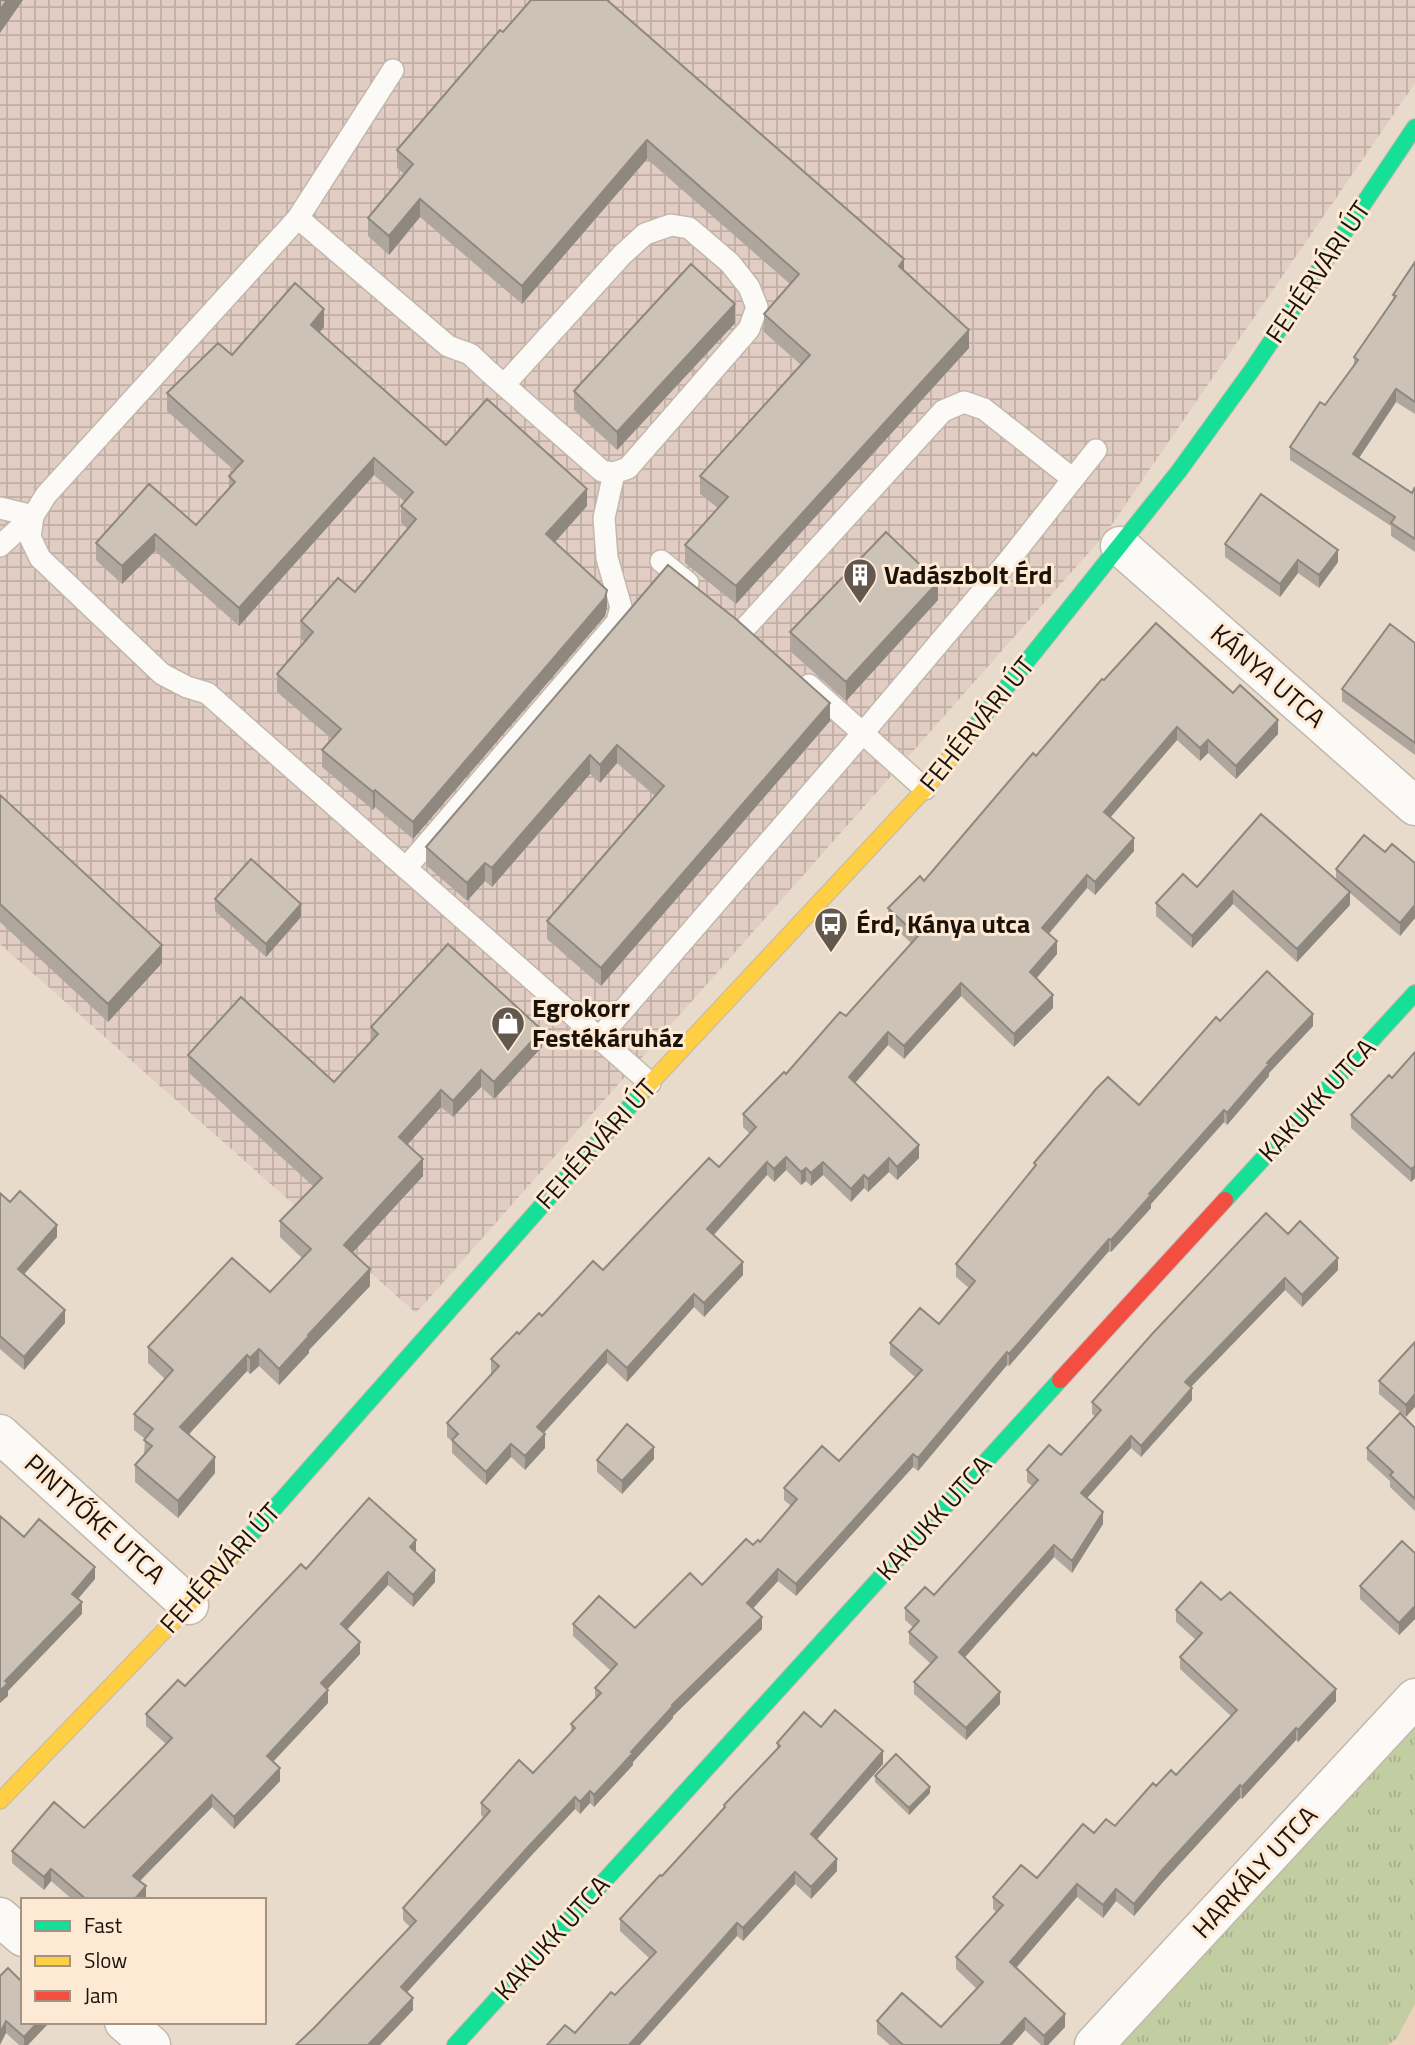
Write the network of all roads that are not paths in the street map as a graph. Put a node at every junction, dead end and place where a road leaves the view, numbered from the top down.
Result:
1 (393, 70) dead end
2 (1415, 127) edge
3 (298, 218) junction
4 (505, 385) junction
5 (1096, 450) dead end
6 (614, 473) junction
7 (1073, 479) junction
8 (0, 508) edge
9 (33, 516) junction
10 (0, 546) edge
11 (1120, 546) junction
12 (661, 561) dead end
13 (703, 595) edge
14 (764, 646) edge
15 (794, 672) edge
16 (863, 733) junction
17 (925, 789) junction
18 (1415, 806) edge
19 (406, 868) junction
20 (1415, 993) edge
21 (599, 1038) junction
22 (650, 1083) junction
23 (0, 1434) edge
24 (189, 1605) junction
25 (1415, 1698) edge
26 (0, 1801) edge
27 (0, 1917) edge
28 (21, 1935) edge
29 (126, 2024) edge
30 (151, 2045) edge
31 (455, 2045) edge
32 (1094, 2045) edge

1 - 3 lane
2 - 11 main road, FEHÉRVÁRI ÚT
3 - 4 lane
3 - 9 lane
4 - 6 lane
4 - 6 lane
5 - 7 lane
6 - 19 lane
7 - 14 lane
7 - 16 lane
8 - 9 lane
9 - 10 lane
9 - 19 lane
11 - 17 main road, FEHÉRVÁRI ÚT
11 - 18 street, KÁNYA UTCA
12 - 13 lane
15 - 16 lane
16 - 17 lane
16 - 21 lane
17 - 22 main road, FEHÉRVÁRI ÚT
19 - 21 lane
20 - 31 main road, KAKUKK UTCA
21 - 22 lane
22 - 24 main road, FEHÉRVÁRI ÚT
23 - 24 street, PINTYŐKE UTCA
24 - 26 main road, FEHÉRVÁRI ÚT
25 - 32 street, HARKÁLY UTCA
27 - 28 street
29 - 30 street

